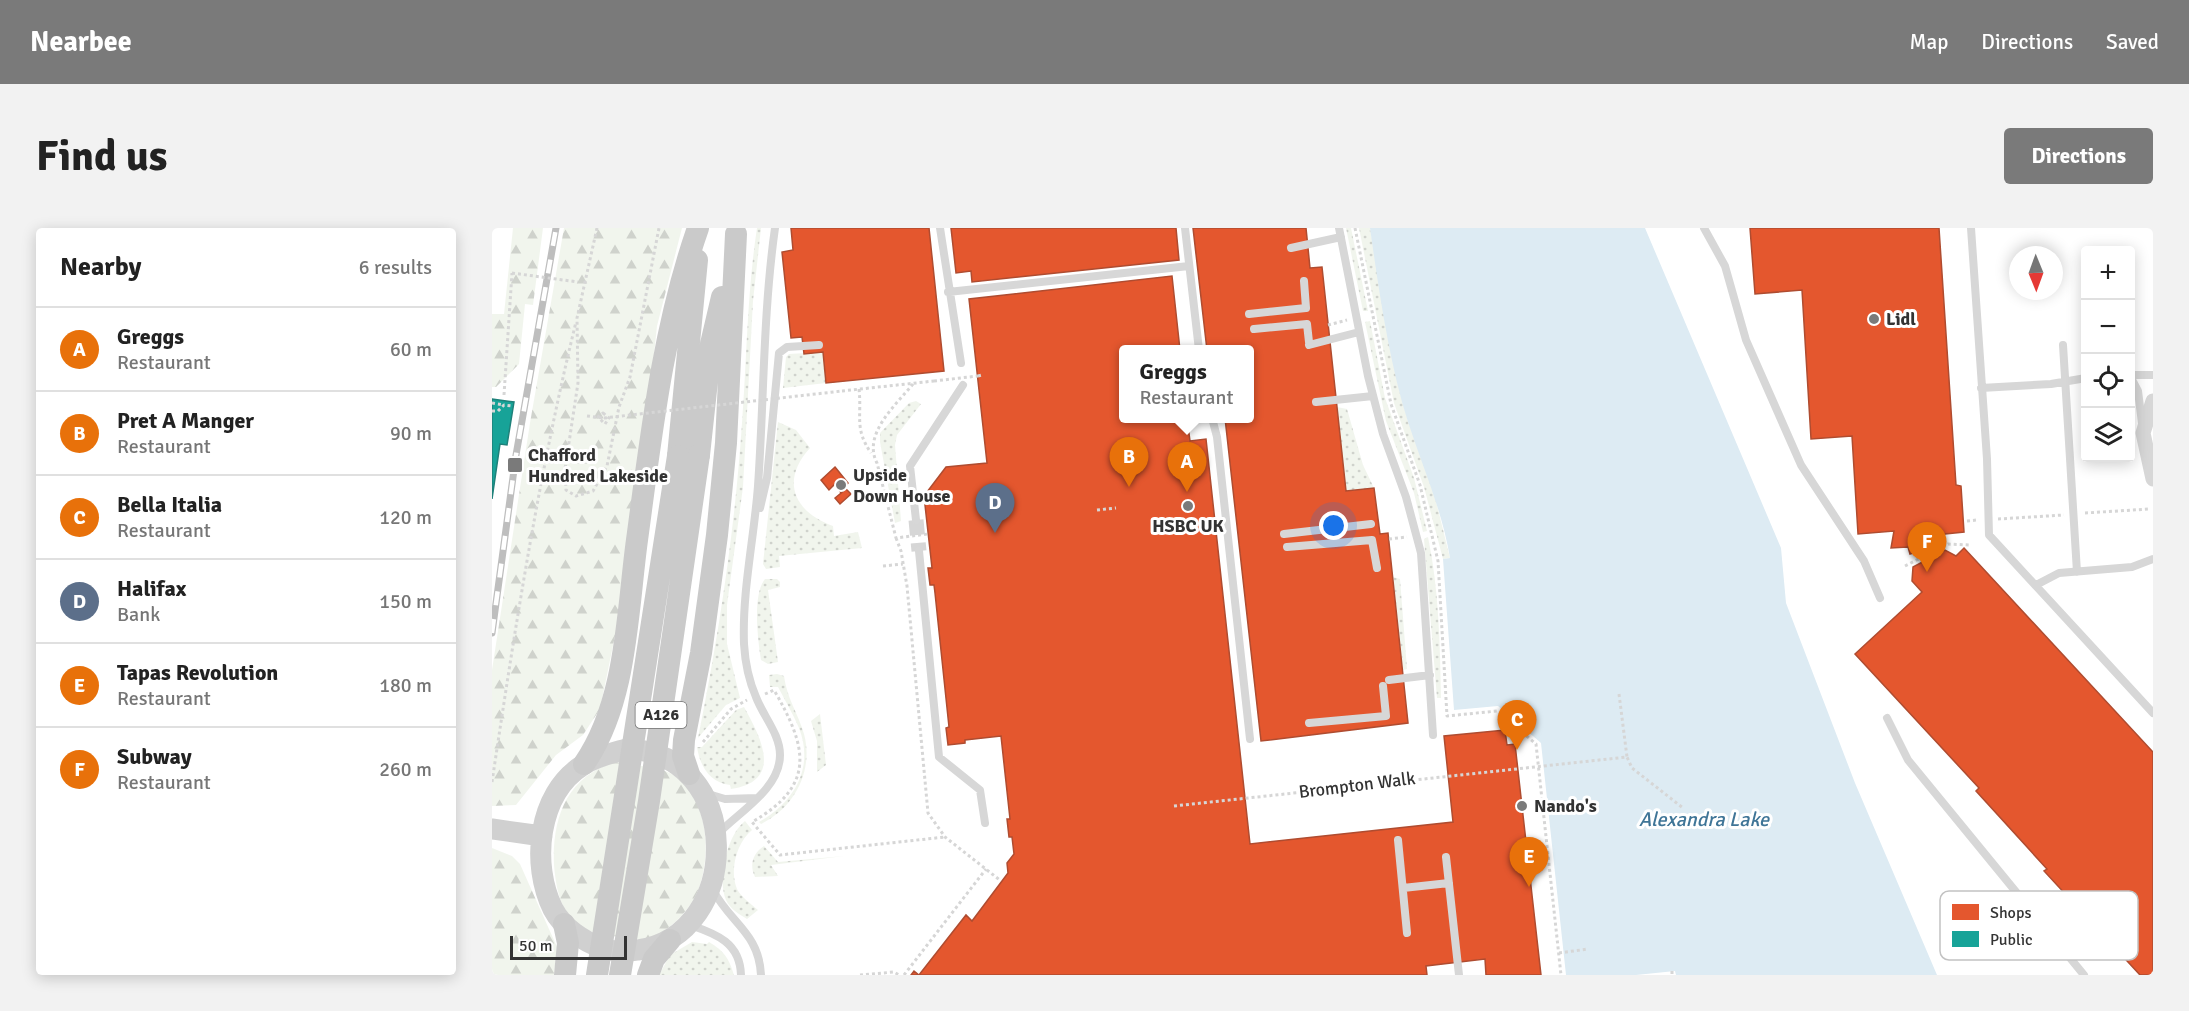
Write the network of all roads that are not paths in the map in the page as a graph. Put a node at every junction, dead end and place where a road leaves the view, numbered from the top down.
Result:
1 (699, 228) edge
2 (775, 228) edge
3 (940, 228) edge
4 (1185, 228) edge
5 (1339, 228) edge
6 (1704, 228) edge
7 (1971, 228) edge
8 (737, 231) edge
9 (1341, 237) junction
10 (1291, 248) dead end
11 (1189, 266) junction
12 (1304, 281) dead end
13 (948, 292) junction
14 (1249, 314) dead end
15 (1254, 329) dead end
16 (1359, 332) junction
17 (819, 345) dead end
18 (1198, 345) edge
19 (2063, 345) dead end
20 (961, 363) dead end
21 (2135, 375) edge
22 (2153, 375) edge
23 (2081, 379) edge
24 (2065, 381) junction
25 (963, 385) dead end
26 (2135, 385) edge
27 (1981, 388) junction
28 (1373, 396) junction
29 (2153, 401) edge
30 (1316, 402) dead end
31 (1213, 423) edge
32 (2143, 433) junction
33 (688, 456) junction
34 (2153, 479) edge
35 (916, 520) tunnel mouth
36 (1371, 524) dead end
37 (1284, 534) dead end
38 (753, 541) junction
39 (1287, 547) dead end
40 (919, 552) tunnel mouth
41 (2153, 559) edge
42 (1377, 568) dead end
43 (2078, 572) junction
44 (2036, 585) junction
45 (1880, 598) dead end
46 (1430, 675) junction
47 (2153, 713) edge
48 (1887, 718) dead end
49 (1309, 723) dead end
50 (1433, 735) dead end
51 (1250, 739) dead end
52 (584, 764) junction
53 (689, 774) junction
54 (703, 793) junction
55 (757, 798) junction
56 (985, 823) dead end
57 (492, 829) edge
58 (542, 836) junction
59 (716, 836) junction
60 (1398, 840) dead end
61 (1446, 857) dead end
62 (1449, 883) junction
63 (711, 886) junction
64 (1402, 888) junction
65 (2015, 891) edge
66 (564, 924) junction
67 (688, 924) junction
68 (1407, 933) dead end
69 (670, 940) junction
70 (2072, 960) edge
71 (565, 975) edge
72 (597, 975) edge
73 (620, 975) edge
74 (648, 975) edge
75 (741, 975) edge
76 (762, 975) edge
77 (1459, 975) edge
78 (2084, 975) edge

1 - 33 main road, A126
1 - 52 main road, A126
2 - 38 lane
3 - 13 lane
4 - 11 lane
5 - 9 lane
6 - 45 lane
7 - 27 lane
8 - 33 main road, A126
8 - 53 main road, A126
9 - 10 lane
9 - 16 lane
11 - 13 lane
11 - 18 lane
12 - 14 lane
13 - 20 lane
15 - 16 lane
16 - 28 lane
17 - 38 lane
19 - 24 lane
21 - 22 lane
23 - 24 lane
24 - 27 lane
24 - 43 lane
25 - 35 lane
26 - 32 lane
27 - 44 lane
28 - 30 lane
28 - 46 lane
29 - 32 street
31 - 51 lane
32 - 34 street
33 - 72 main road, A126, bridge
33 - 73 main road, A126, bridge
36 - 37 lane
38 - 55 lane
39 - 42 lane
40 - 56 lane
41 - 43 lane
43 - 44 lane
44 - 47 lane
46 - 49 lane
46 - 50 lane
48 - 65 lane
52 - 53 main road
52 - 58 main road
53 - 54 main road
54 - 55 lane
54 - 59 main road
55 - 59 lane
57 - 58 main road
58 - 66 main road
59 - 63 main road
60 - 64 lane
61 - 62 lane
62 - 64 lane
62 - 77 lane
63 - 67 main road
63 - 76 lane
64 - 68 lane
66 - 69 main road
66 - 71 main road
67 - 69 main road
67 - 75 lane
69 - 74 main road
70 - 78 lane

